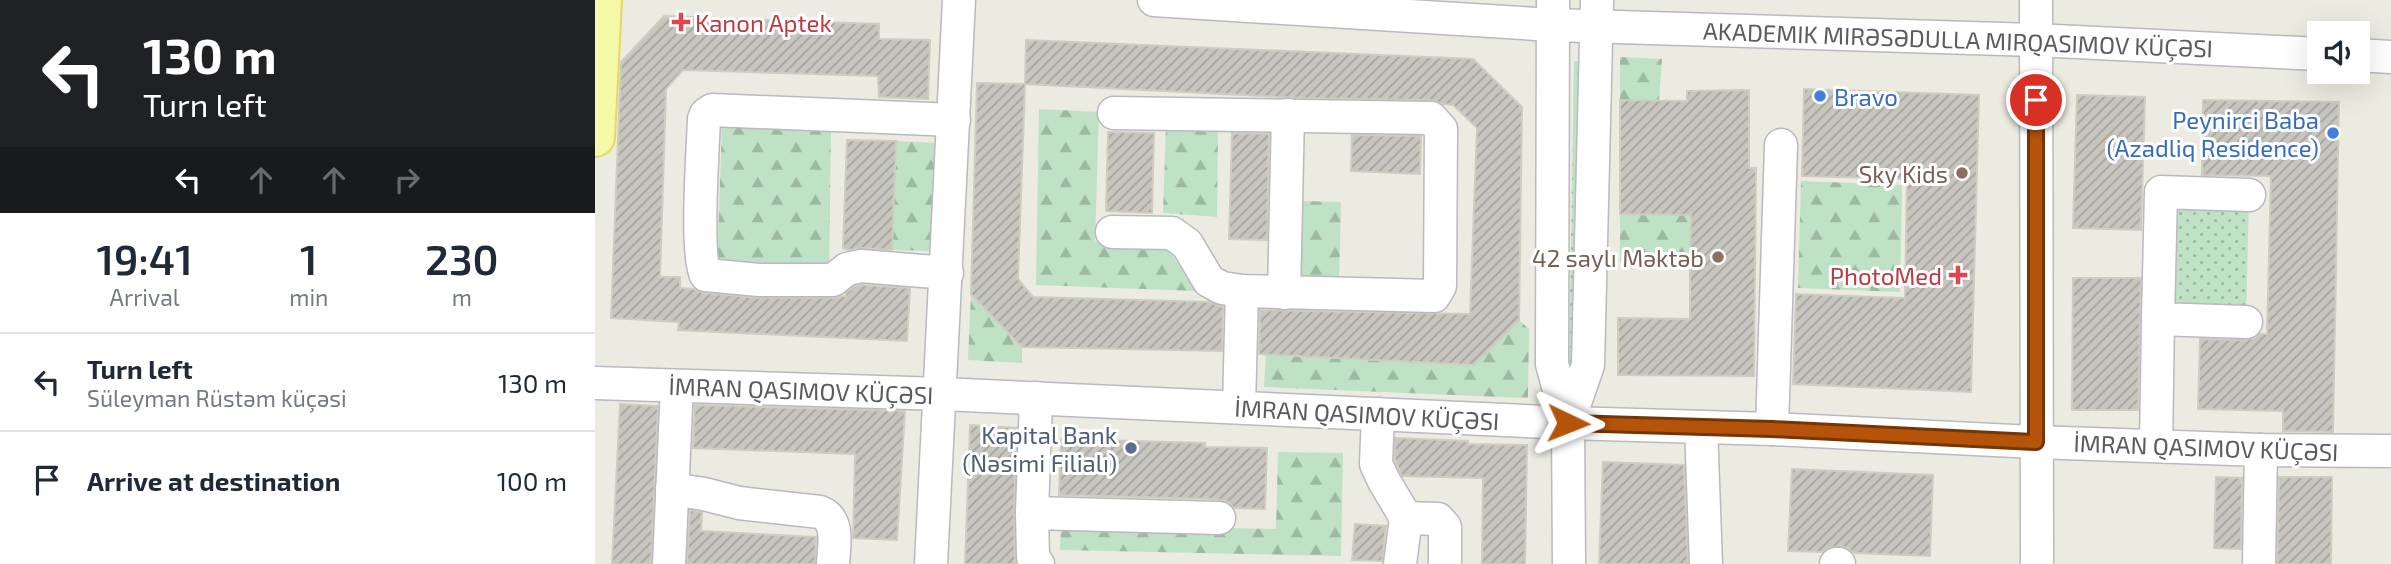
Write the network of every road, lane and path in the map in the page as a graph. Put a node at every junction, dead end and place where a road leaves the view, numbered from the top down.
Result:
1 (602, 0) edge
2 (959, 0) edge
3 (1154, 0) edge
4 (2036, 0) edge
5 (1553, 13) edge
6 (1597, 13) edge
7 (2036, 40) junction
8 (2307, 53) edge
9 (2370, 56) edge
10 (2391, 57) edge
11 (1114, 113) dead end
12 (1288, 115) junction
13 (954, 120) junction
14 (595, 137) edge
15 (1781, 145) dead end
16 (2249, 195) dead end
17 (1112, 232) dead end
18 (947, 273) junction
19 (1242, 291) junction
20 (1284, 293) junction
21 (2158, 319) junction
22 (2246, 322) dead end
23 (595, 383) edge
24 (677, 386) junction
25 (941, 394) junction
26 (1036, 398) junction
27 (1239, 407) junction
28 (1378, 414) junction
29 (1568, 423) junction
30 (1701, 427) junction
31 (1772, 429) junction
32 (2036, 442) junction
33 (2156, 446) junction
34 (2261, 450) junction
35 (2391, 451) edge
36 (672, 489) junction
37 (1032, 513) junction
38 (1219, 518) dead end
39 (1406, 518) junction
40 (669, 564) edge
41 (833, 564) edge
42 (931, 564) edge
43 (1038, 564) edge
44 (1400, 564) edge
45 (1445, 564) edge
46 (1569, 564) edge
47 (1706, 564) edge
48 (2037, 564) edge
49 (2259, 564) edge

1 - 14 main road
2 - 13 street
3 - 5 street
4 - 7 street
5 - 6 street
5 - 29 street
6 - 7 street
6 - 29 street
7 - 8 street
7 - 32 street
9 - 10 street
11 - 12 street
12 - 20 street
12 - 20 street
13 - 18 street
13 - 18 street
15 - 31 street
16 - 21 street
17 - 19 street
18 - 25 street
19 - 20 street
19 - 27 street
21 - 22 street
21 - 33 street
23 - 24 street
24 - 25 street
24 - 36 street
25 - 26 street
25 - 42 street
26 - 27 street
26 - 37 street
27 - 28 street
28 - 29 street
28 - 39 street
29 - 30 street
29 - 46 street
30 - 31 street
30 - 47 street
31 - 32 street
32 - 33 street
32 - 48 street
33 - 34 street
34 - 35 street
34 - 49 street
36 - 40 street
36 - 41 street
37 - 38 street
37 - 43 street
39 - 44 street
39 - 45 street

